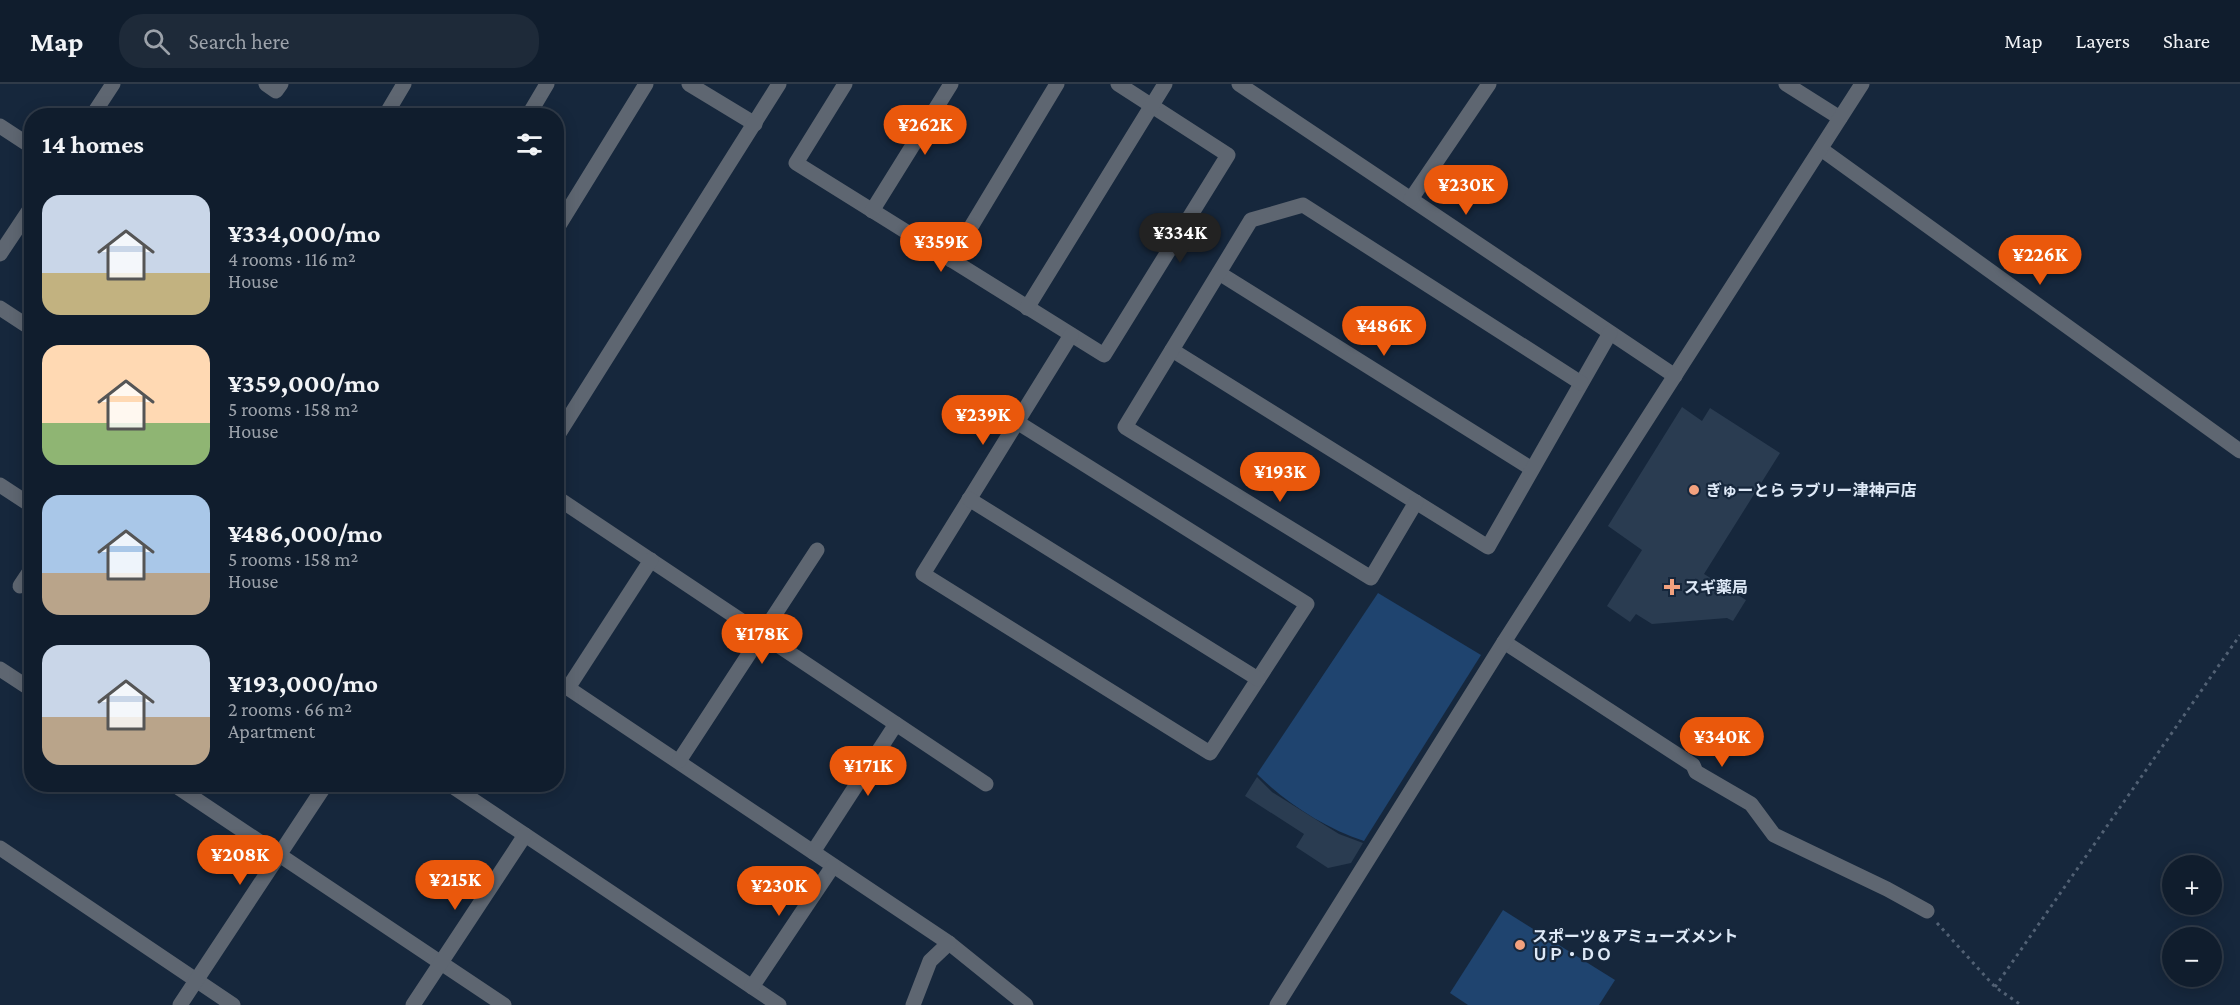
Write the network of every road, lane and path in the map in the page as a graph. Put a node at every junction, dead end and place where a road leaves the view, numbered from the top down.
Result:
1 (113, 84) edge
2 (266, 84) edge
3 (281, 84) edge
4 (404, 84) edge
5 (547, 84) edge
6 (646, 84) edge
7 (689, 84) edge
8 (779, 84) edge
9 (845, 84) edge
10 (951, 84) edge
11 (1057, 84) edge
12 (1118, 84) edge
13 (1165, 84) edge
14 (1239, 84) edge
15 (1489, 84) edge
16 (1786, 84) edge
17 (1862, 84) edge
18 (1152, 106) junction
19 (97, 108) edge
20 (390, 108) edge
21 (533, 108) edge
22 (1840, 118) junction
23 (754, 124) junction
24 (0, 126) edge
25 (24, 142) edge
26 (1821, 148) junction
27 (1411, 199) junction
28 (872, 211) junction
29 (564, 217) edge
30 (24, 218) edge
31 (0, 254) edge
32 (951, 260) junction
33 (1219, 273) junction
34 (0, 308) edge
35 (1028, 308) junction
36 (24, 324) edge
37 (1610, 333) junction
38 (1071, 335) junction
39 (1172, 350) junction
40 (1675, 376) junction
41 (1581, 383) junction
42 (1017, 422) junction
43 (564, 425) edge
44 (2240, 451) edge
45 (1532, 469) junction
46 (0, 485) edge
47 (969, 499) junction
48 (24, 501) edge
49 (564, 502) edge
50 (1416, 502) junction
51 (817, 550) dead end
52 (651, 560) junction
53 (24, 580) edge
54 (20, 586) dead end
55 (762, 635) junction
56 (2240, 635) edge
57 (1504, 642) junction
58 (0, 669) edge
59 (1258, 679) junction
60 (564, 681) edge
61 (24, 685) edge
62 (564, 685) edge
63 (896, 724) junction
64 (679, 761) junction
65 (986, 784) dead end
66 (185, 792) edge
67 (321, 792) edge
68 (460, 792) edge
69 (525, 835) junction
70 (0, 848) edge
71 (813, 852) junction
72 (279, 855) junction
73 (833, 866) junction
74 (1927, 911) joint
75 (949, 943) junction
76 (440, 963) junction
77 (197, 981) junction
78 (752, 987) junction
79 (1995, 987) junction
80 (180, 1005) edge
81 (233, 1005) edge
82 (413, 1005) edge
83 (504, 1005) edge
84 (779, 1005) edge
85 (913, 1005) edge
86 (1026, 1005) edge
87 (1277, 1005) edge
88 (2021, 1005) edge

1 - 19 street
2 - 3 street
4 - 20 street
5 - 21 street
6 - 29 street
7 - 23 street
8 - 23 street
9 - 28 street
10 - 28 street
11 - 32 street
12 - 18 street
13 - 18 street
14 - 27 street
15 - 27 street
16 - 22 street
17 - 22 street
18 - 35 street
18 - 38 street
22 - 26 street
23 - 43 street
24 - 25 street
26 - 40 street
26 - 44 street
27 - 37 street
28 - 32 street
30 - 31 street
32 - 35 street
33 - 39 street
33 - 41 street
33 - 45 street
34 - 36 street
35 - 38 street
37 - 40 street
37 - 41 street
38 - 42 street
39 - 50 street
39 - 50 street
40 - 57 street
41 - 45 street
42 - 47 street
42 - 59 street
45 - 50 street
46 - 48 street
47 - 59 street
47 - 59 street
49 - 52 street
51 - 55 street
52 - 55 street
52 - 60 street
53 - 54 street
55 - 63 street
55 - 64 street
56 - 79 path
57 - 74 street
57 - 87 street
58 - 61 street
62 - 64 street
63 - 65 street
63 - 71 street
64 - 71 street
66 - 72 street
67 - 72 street
68 - 69 street
69 - 76 street
69 - 78 street
70 - 77 street
71 - 73 street
72 - 76 street
72 - 77 street
73 - 75 street
73 - 78 street
74 - 79 path
75 - 85 street
75 - 86 street
76 - 82 street
76 - 83 street
77 - 80 street
77 - 81 street
78 - 84 street
79 - 88 path

